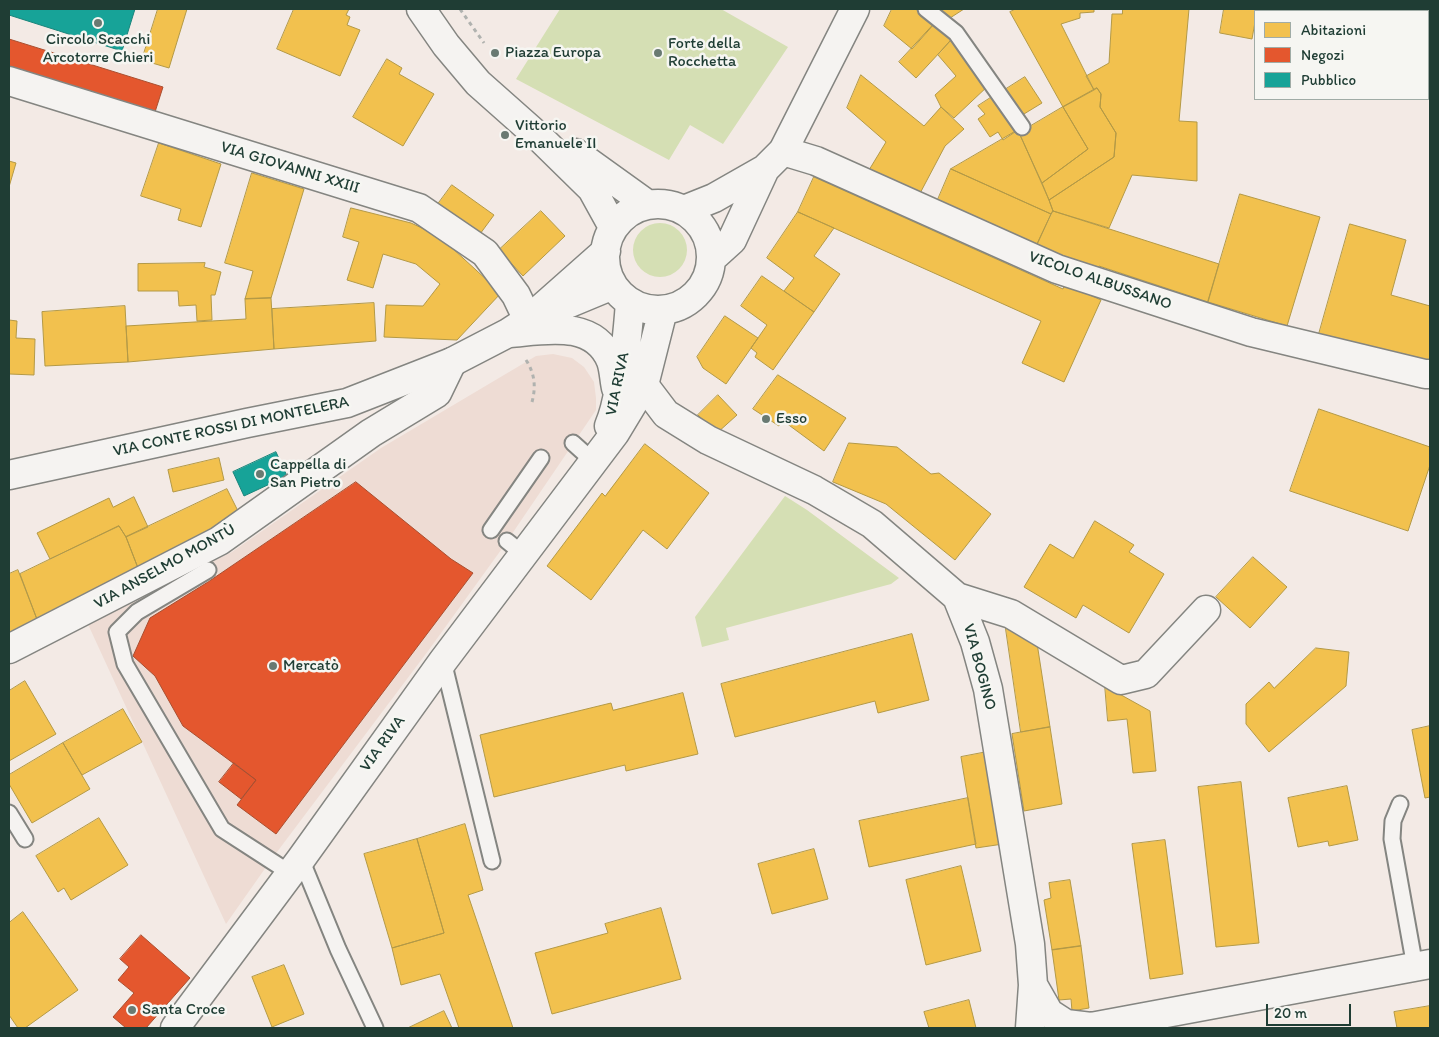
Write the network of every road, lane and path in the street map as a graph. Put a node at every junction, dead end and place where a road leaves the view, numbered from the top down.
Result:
1 (421, 9) edge
2 (855, 9) edge
3 (926, 9) edge
4 (9, 81) edge
5 (1022, 126) dead end
6 (540, 138) junction
7 (774, 160) junction
8 (647, 204) junction
9 (684, 210) junction
10 (610, 239) junction
11 (711, 259) junction
12 (637, 301) junction
13 (520, 336) junction
14 (452, 362) junction
15 (1430, 374) edge
16 (644, 385) junction
17 (618, 395) junction
18 (532, 402) dead end
19 (573, 443) dead end
20 (541, 458) dead end
21 (593, 461) junction
22 (9, 475) edge
23 (491, 530) dead end
24 (207, 566) junction
25 (957, 597) junction
26 (1206, 610) dead end
27 (9, 649) edge
28 (444, 661) junction
29 (1400, 804) dead end
30 (9, 813) edge
31 (25, 839) dead end
32 (492, 861) dead end
33 (296, 866) junction
34 (1423, 966) edge
35 (1033, 985) junction
36 (175, 1028) edge
37 (375, 1028) edge
38 (1030, 1028) edge
39 (1089, 1028) edge

1 - 6 street
2 - 7 street
3 - 5 lane
4 - 13 street, VIA GIOVANNI XXIII
6 - 8 street
6 - 10 street
7 - 9 street
7 - 11 street
7 - 15 street, VICOLO ALBUSSANO
8 - 9 street
8 - 10 street
9 - 11 street
10 - 12 street
10 - 13 street, VIA CONTE ROSSI DI MONTELERA
11 - 12 street
12 - 13 street, VIA CONTE ROSSI DI MONTELERA
12 - 16 street, VIA RIVA
12 - 17 street, VIA RIVA
13 - 14 street, VIA CONTE ROSSI DI MONTELERA
13 - 17 street
13 - 18 path
14 - 22 street, VIA CONTE ROSSI DI MONTELERA
14 - 24 street, VIA ANSELMO MONTÙ
16 - 21 street, VIA RIVA
16 - 25 street, VIA BOGINO
17 - 21 street, VIA RIVA
19 - 21 lane
20 - 23 lane
21 - 28 street, VIA RIVA
24 - 27 street, VIA ANSELMO MONTÙ
24 - 33 lane
25 - 26 street
25 - 35 street, VIA BOGINO
28 - 32 lane
28 - 33 street, VIA RIVA
29 - 34 lane
30 - 31 lane
33 - 36 street, VIA RIVA
33 - 37 lane
34 - 39 street
35 - 38 street, VIA BOGINO
35 - 39 street

